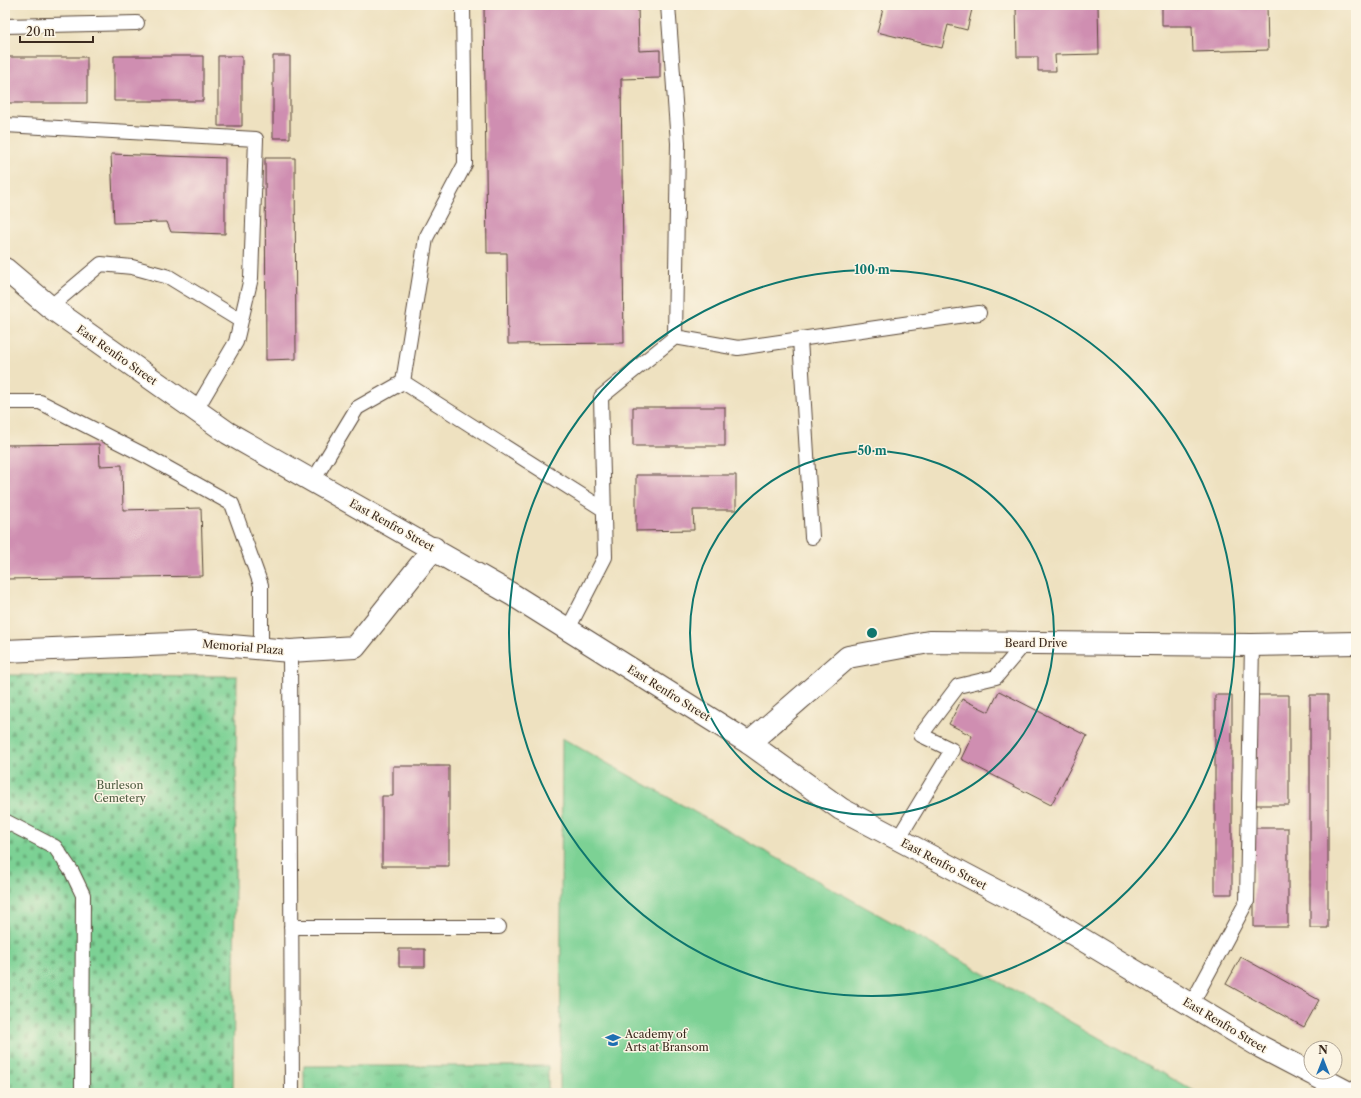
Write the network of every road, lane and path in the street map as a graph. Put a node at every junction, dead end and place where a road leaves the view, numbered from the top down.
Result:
1 (464, 5) edge
2 (668, 5) edge
3 (136, 23) dead end
4 (5, 26) edge
5 (5, 125) edge
6 (5, 269) edge
7 (50, 307) junction
8 (979, 313) dead end
9 (241, 321) junction
10 (675, 337) junction
11 (800, 339) junction
12 (403, 382) junction
13 (5, 402) edge
14 (196, 410) junction
15 (313, 481) junction
16 (604, 509) junction
17 (812, 537) dead end
18 (434, 548) junction
19 (568, 629) junction
20 (1025, 643) junction
21 (1356, 643) edge
22 (1252, 645) junction
23 (261, 648) junction
24 (5, 651) edge
25 (290, 651) junction
26 (749, 743) junction
27 (5, 821) edge
28 (898, 839) junction
29 (292, 927) junction
30 (499, 927) dead end
31 (1191, 1005) junction
32 (82, 1093) edge
33 (292, 1093) edge
34 (1349, 1093) edge

1 - 12 lane
2 - 10 lane
3 - 4 lane
5 - 9 lane
6 - 7 main road, East Renfro Street
7 - 9 lane
7 - 14 main road, East Renfro Street
8 - 11 lane
9 - 14 lane
10 - 11 lane
10 - 16 lane
11 - 17 lane
12 - 15 lane
12 - 16 lane
13 - 23 lane
14 - 15 main road, East Renfro Street
15 - 18 main road, East Renfro Street
16 - 19 lane
18 - 19 main road, East Renfro Street
18 - 25 main road, Memorial Plaza
19 - 26 main road, East Renfro Street
20 - 22 main road, Beard Drive
20 - 26 main road, Beard Drive
20 - 28 lane
21 - 22 main road, Beard Drive
22 - 31 lane
23 - 24 main road, Memorial Plaza
23 - 25 main road, Memorial Plaza
25 - 29 lane
26 - 28 main road, East Renfro Street
27 - 32 lane
28 - 31 main road, East Renfro Street
29 - 30 lane
29 - 33 lane
31 - 34 main road, East Renfro Street

